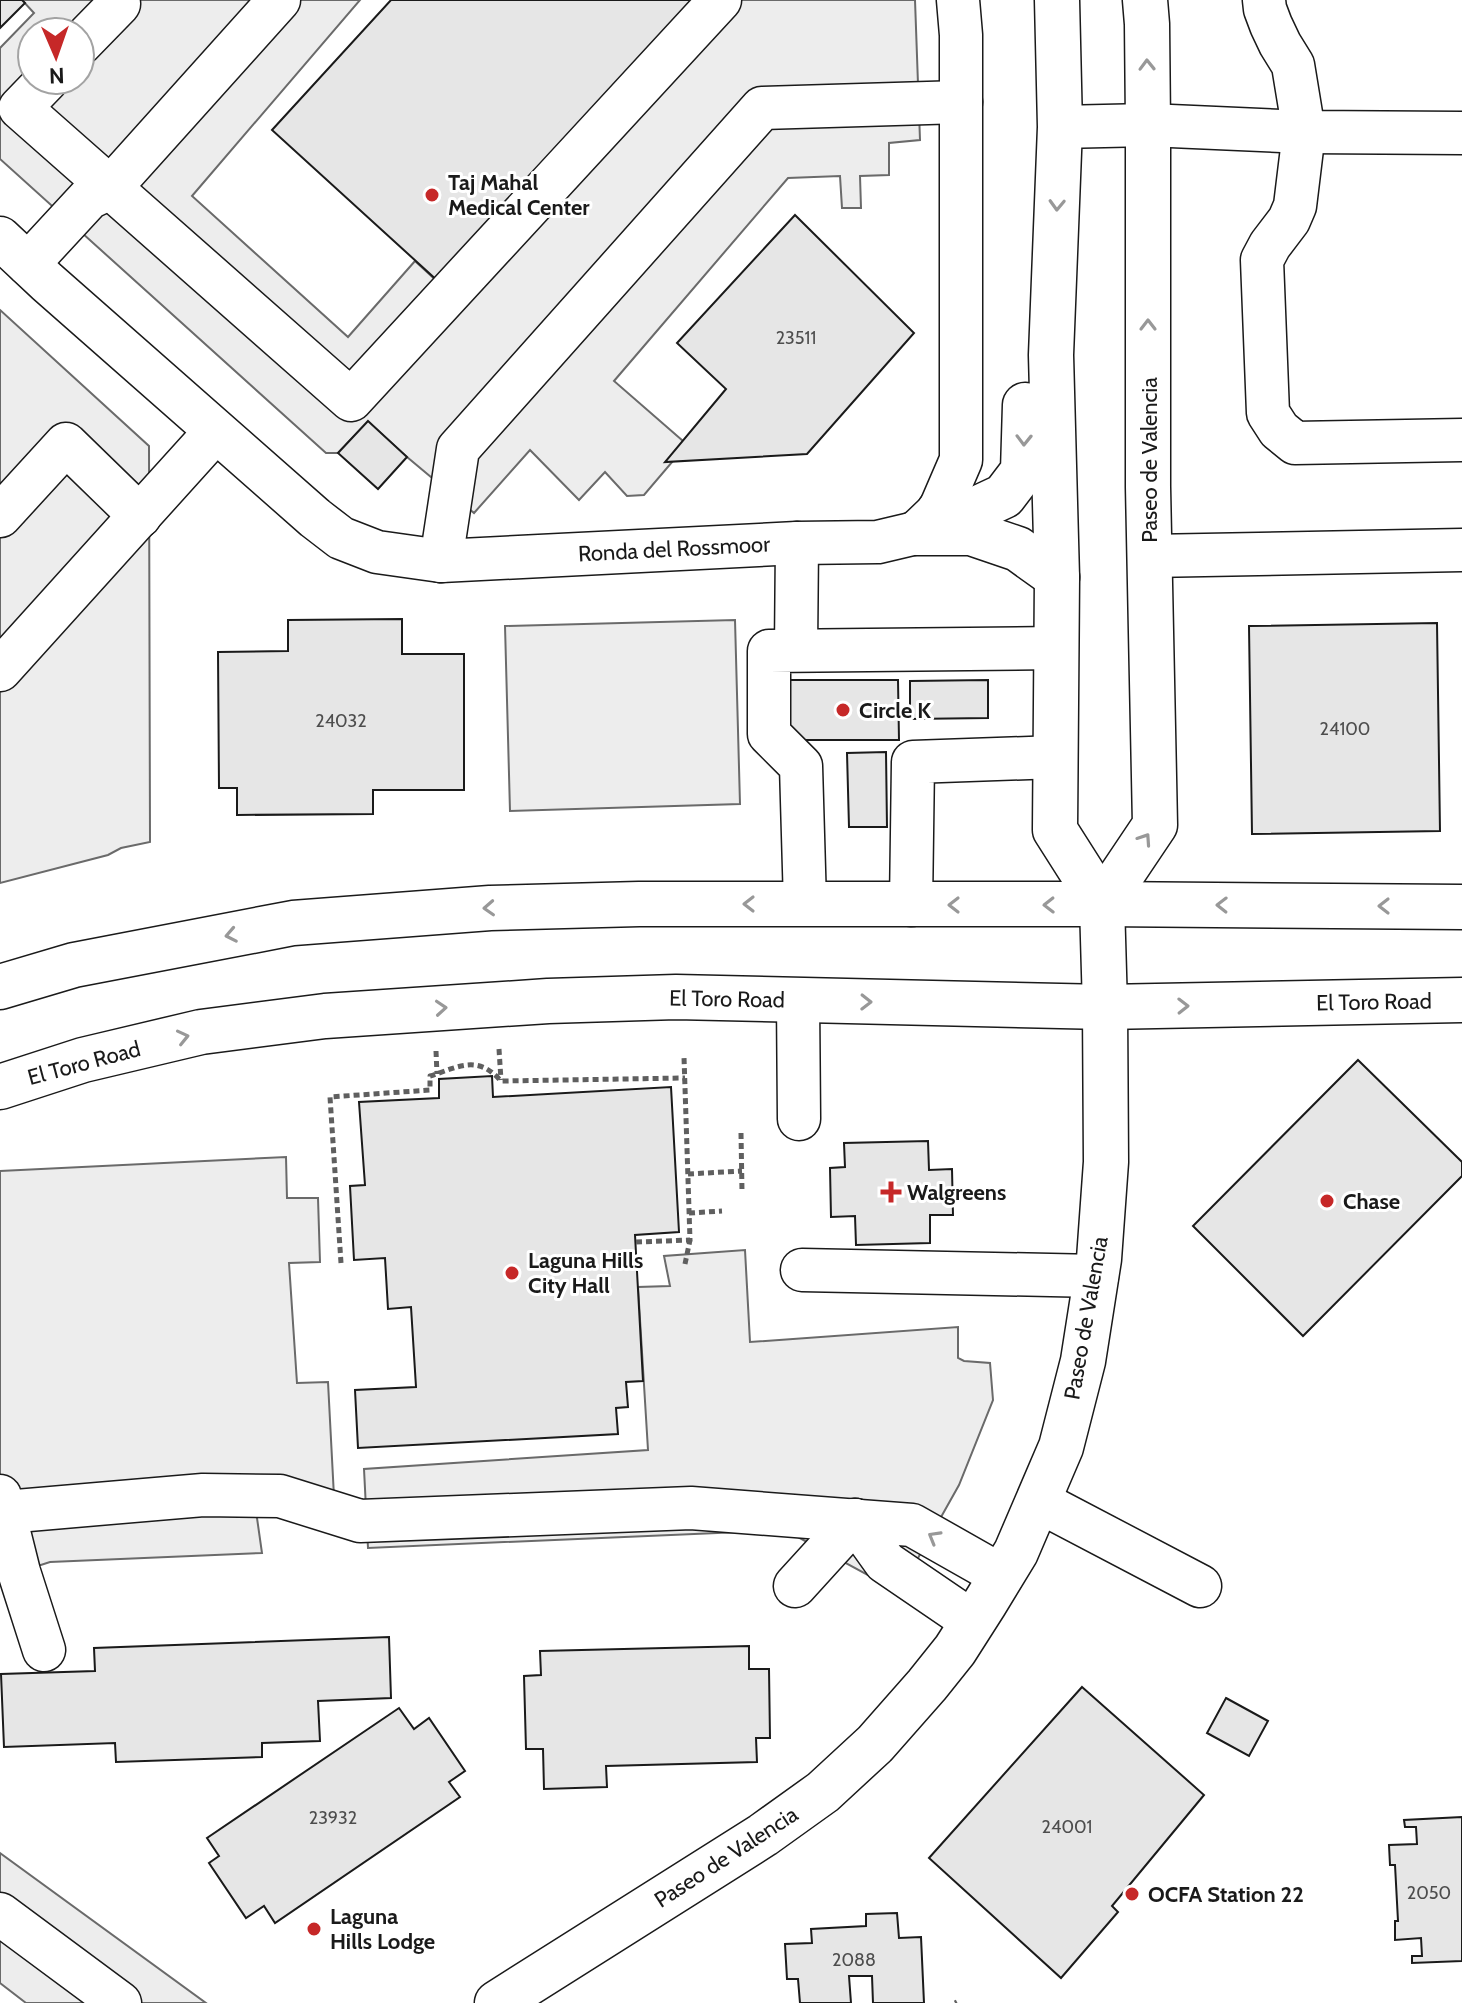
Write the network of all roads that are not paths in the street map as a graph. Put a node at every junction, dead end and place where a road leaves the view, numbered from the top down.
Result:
1 (279, 0) edge
2 (720, 0) edge
3 (958, 0) edge
4 (1057, 0) edge
5 (1145, 0) edge
6 (1264, 0) edge
7 (119, 4) dead end
8 (96, 28) edge
9 (32, 96) edge
10 (961, 102) junction
11 (1148, 125) junction
12 (1060, 127) junction
13 (1304, 132) junction
14 (1462, 133) edge
15 (110, 188) junction
16 (25, 261) edge
17 (1054, 285) junction
18 (215, 432) junction
19 (1462, 440) edge
20 (0, 516) edge
21 (140, 516) junction
22 (928, 522) junction
23 (797, 543) junction
24 (1462, 550) edge
25 (1150, 556) junction
26 (441, 561) junction
27 (1057, 577) junction
28 (1056, 648) junction
29 (796, 650) junction
30 (0, 670) edge
31 (1056, 757) junction
32 (805, 904) junction
33 (1102, 904) junction
34 (911, 905) junction
35 (1462, 907) edge
36 (0, 987) edge
37 (798, 1000) junction
38 (1462, 1000) edge
39 (1105, 1007) junction
40 (0, 1087) edge
41 (799, 1119) dead end
42 (802, 1270) dead end
43 (1097, 1276) junction
44 (1038, 1501) junction
45 (2, 1507) edge
46 (855, 1520) junction
47 (1002, 1576) junction
48 (795, 1586) dead end
49 (1200, 1586) dead end
50 (973, 1622) junction
51 (44, 1650) dead end
52 (0, 1914) edge
53 (120, 2003) edge
54 (497, 2003) edge

1 - 15 street
2 - 15 street
3 - 10 street
4 - 12 main road
11 -> 5 main road, Paseo de Valencia
6 - 13 street
7 - 8 street
9 - 15 street
10 - 22 street
10 - 26 street
11 - 12 street
11 - 13 street
25 -> 11 main road, Paseo de Valencia
12 -> 17 main road
13 - 14 street
13 - 19 street
15 - 16 street
16 - 18 street, Ronda del Rossmoor
17 -> 22 main road
17 - 27 main road
18 - 21 street
18 - 26 street, Ronda del Rossmoor
20 - 21 street
21 - 30 street
22 - 23 street, Ronda del Rossmoor
22 - 27 main road
23 - 26 street, Ronda del Rossmoor
23 - 29 street
24 - 25 street
33 -> 25 main road, Paseo de Valencia
27 - 28 main road
28 - 29 street
28 - 31 main road
29 - 32 street
31 - 33 main road
31 - 34 street
32 - 34 main road
32 -> 36 main road
33 -> 34 main road
35 -> 33 main road
33 - 39 main road, Paseo de Valencia
37 -> 39 main road, El Toro Road
40 -> 37 main road, El Toro Road
37 - 41 street
39 -> 38 main road, El Toro Road
39 - 43 main road, Paseo de Valencia
42 - 43 street
43 - 44 main road, Paseo de Valencia
44 - 47 main road, Paseo de Valencia
44 - 49 street
45 - 46 street
45 - 51 street
47 -> 46 street
46 - 48 street
46 - 50 street
47 - 50 main road, Paseo de Valencia
50 - 54 main road, Paseo de Valencia
52 - 53 street

